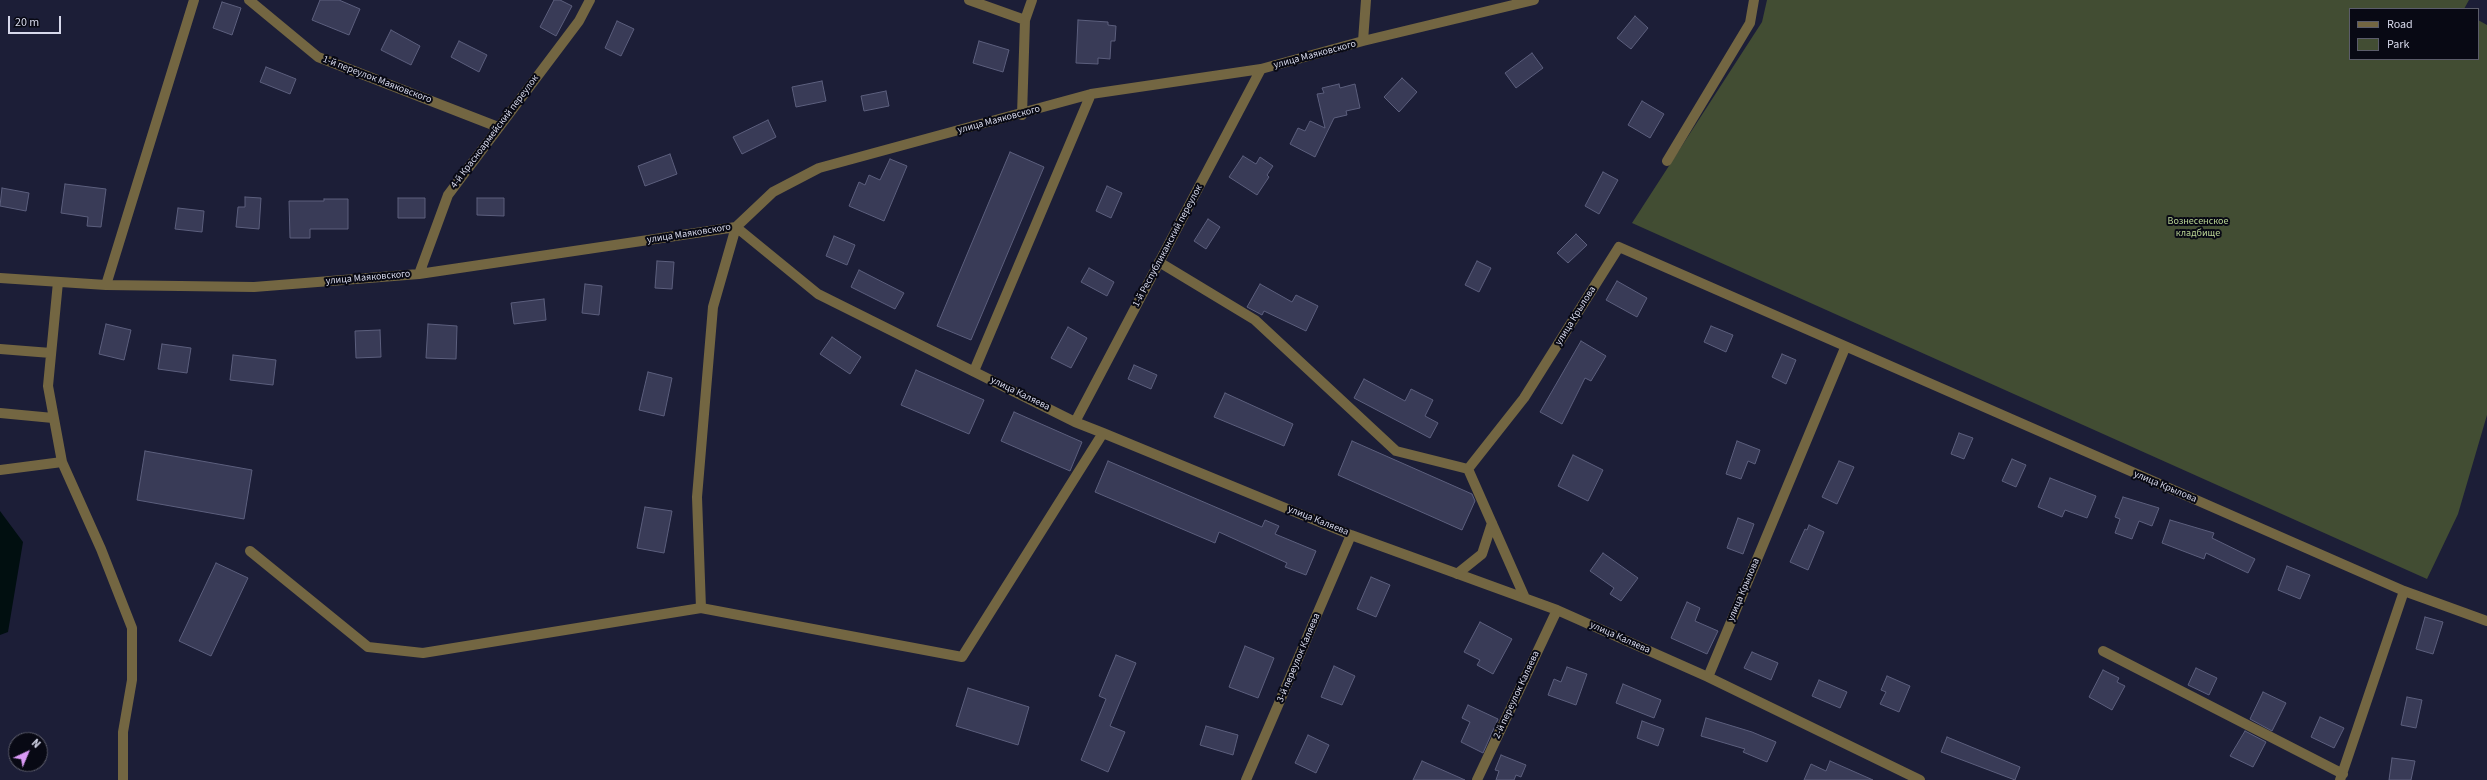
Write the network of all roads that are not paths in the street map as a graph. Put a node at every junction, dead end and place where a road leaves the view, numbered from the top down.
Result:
1 (194, 0) edge
2 (249, 0) edge
3 (590, 0) edge
4 (969, 0) edge
5 (1032, 0) edge
6 (1366, 0) edge
7 (1534, 0) edge
8 (1754, 0) edge
9 (1025, 20) junction
10 (1364, 42) junction
11 (1261, 69) junction
12 (1091, 94) junction
13 (1022, 114) junction
14 (498, 127) junction
15 (1666, 161) dead end
16 (736, 227) junction
17 (1159, 262) junction
18 (418, 274) junction
19 (0, 278) edge
20 (58, 282) junction
21 (106, 285) junction
22 (1845, 348) junction
23 (0, 349) edge
24 (51, 353) junction
25 (974, 371) junction
26 (0, 413) edge
27 (54, 418) junction
28 (1075, 422) junction
29 (1103, 433) junction
30 (62, 462) junction
31 (1468, 469) junction
32 (0, 470) edge
33 (1492, 523) junction
34 (1351, 535) junction
35 (250, 551) dead end
36 (1457, 574) junction
37 (2404, 591) junction
38 (1526, 598) junction
39 (701, 608) junction
40 (1557, 610) junction
41 (2487, 621) edge
42 (2103, 651) dead end
43 (1708, 677) junction
44 (2342, 777) edge
45 (123, 780) edge
46 (1246, 780) edge
47 (1477, 780) edge
48 (1920, 780) edge

1 - 21 street
2 - 14 street, 1-й переулок Маяковского
3 - 14 street, 4-й Красноармейский переулок
4 - 9 street
5 - 9 street
6 - 10 street
7 - 10 street, улица Маяковского
8 - 15 street
9 - 13 street
10 - 11 street, улица Маяковского
11 - 12 street, улица Маяковского
11 - 17 street, 1-й Республиканский переулок
12 - 13 street, улица Маяковского
12 - 25 street
13 - 16 street, улица Маяковского
14 - 18 street, 4-й Красноармейский переулок
16 - 18 street, улица Маяковского
16 - 25 street, улица Каляева
16 - 39 street
17 - 28 street, 1-й Республиканский переулок
17 - 31 street
18 - 21 street, улица Маяковского
19 - 20 street, улица Маяковского
20 - 21 street, улица Маяковского
20 - 24 street
22 - 31 street, улица Крылова
22 - 37 street, улица Крылова
22 - 43 street, улица Крылова
23 - 24 street
24 - 27 street
25 - 28 street, улица Каляева
26 - 27 street
27 - 30 street
28 - 29 street, улица Каляева
29 - 34 street, улица Каляева
29 - 39 street
30 - 32 street
30 - 45 street
31 - 33 street
33 - 36 street
33 - 38 street
34 - 36 street, улица Каляева
34 - 46 street, 3-й переулок Каляева
35 - 39 street
36 - 38 street, улица Каляева
37 - 41 street, улица Крылова
37 - 44 street
38 - 40 street, улица Каляева
40 - 43 street, улица Каляева
40 - 47 street, 2-й переулок Каляева
42 - 44 street
43 - 48 street, улица Каляева

